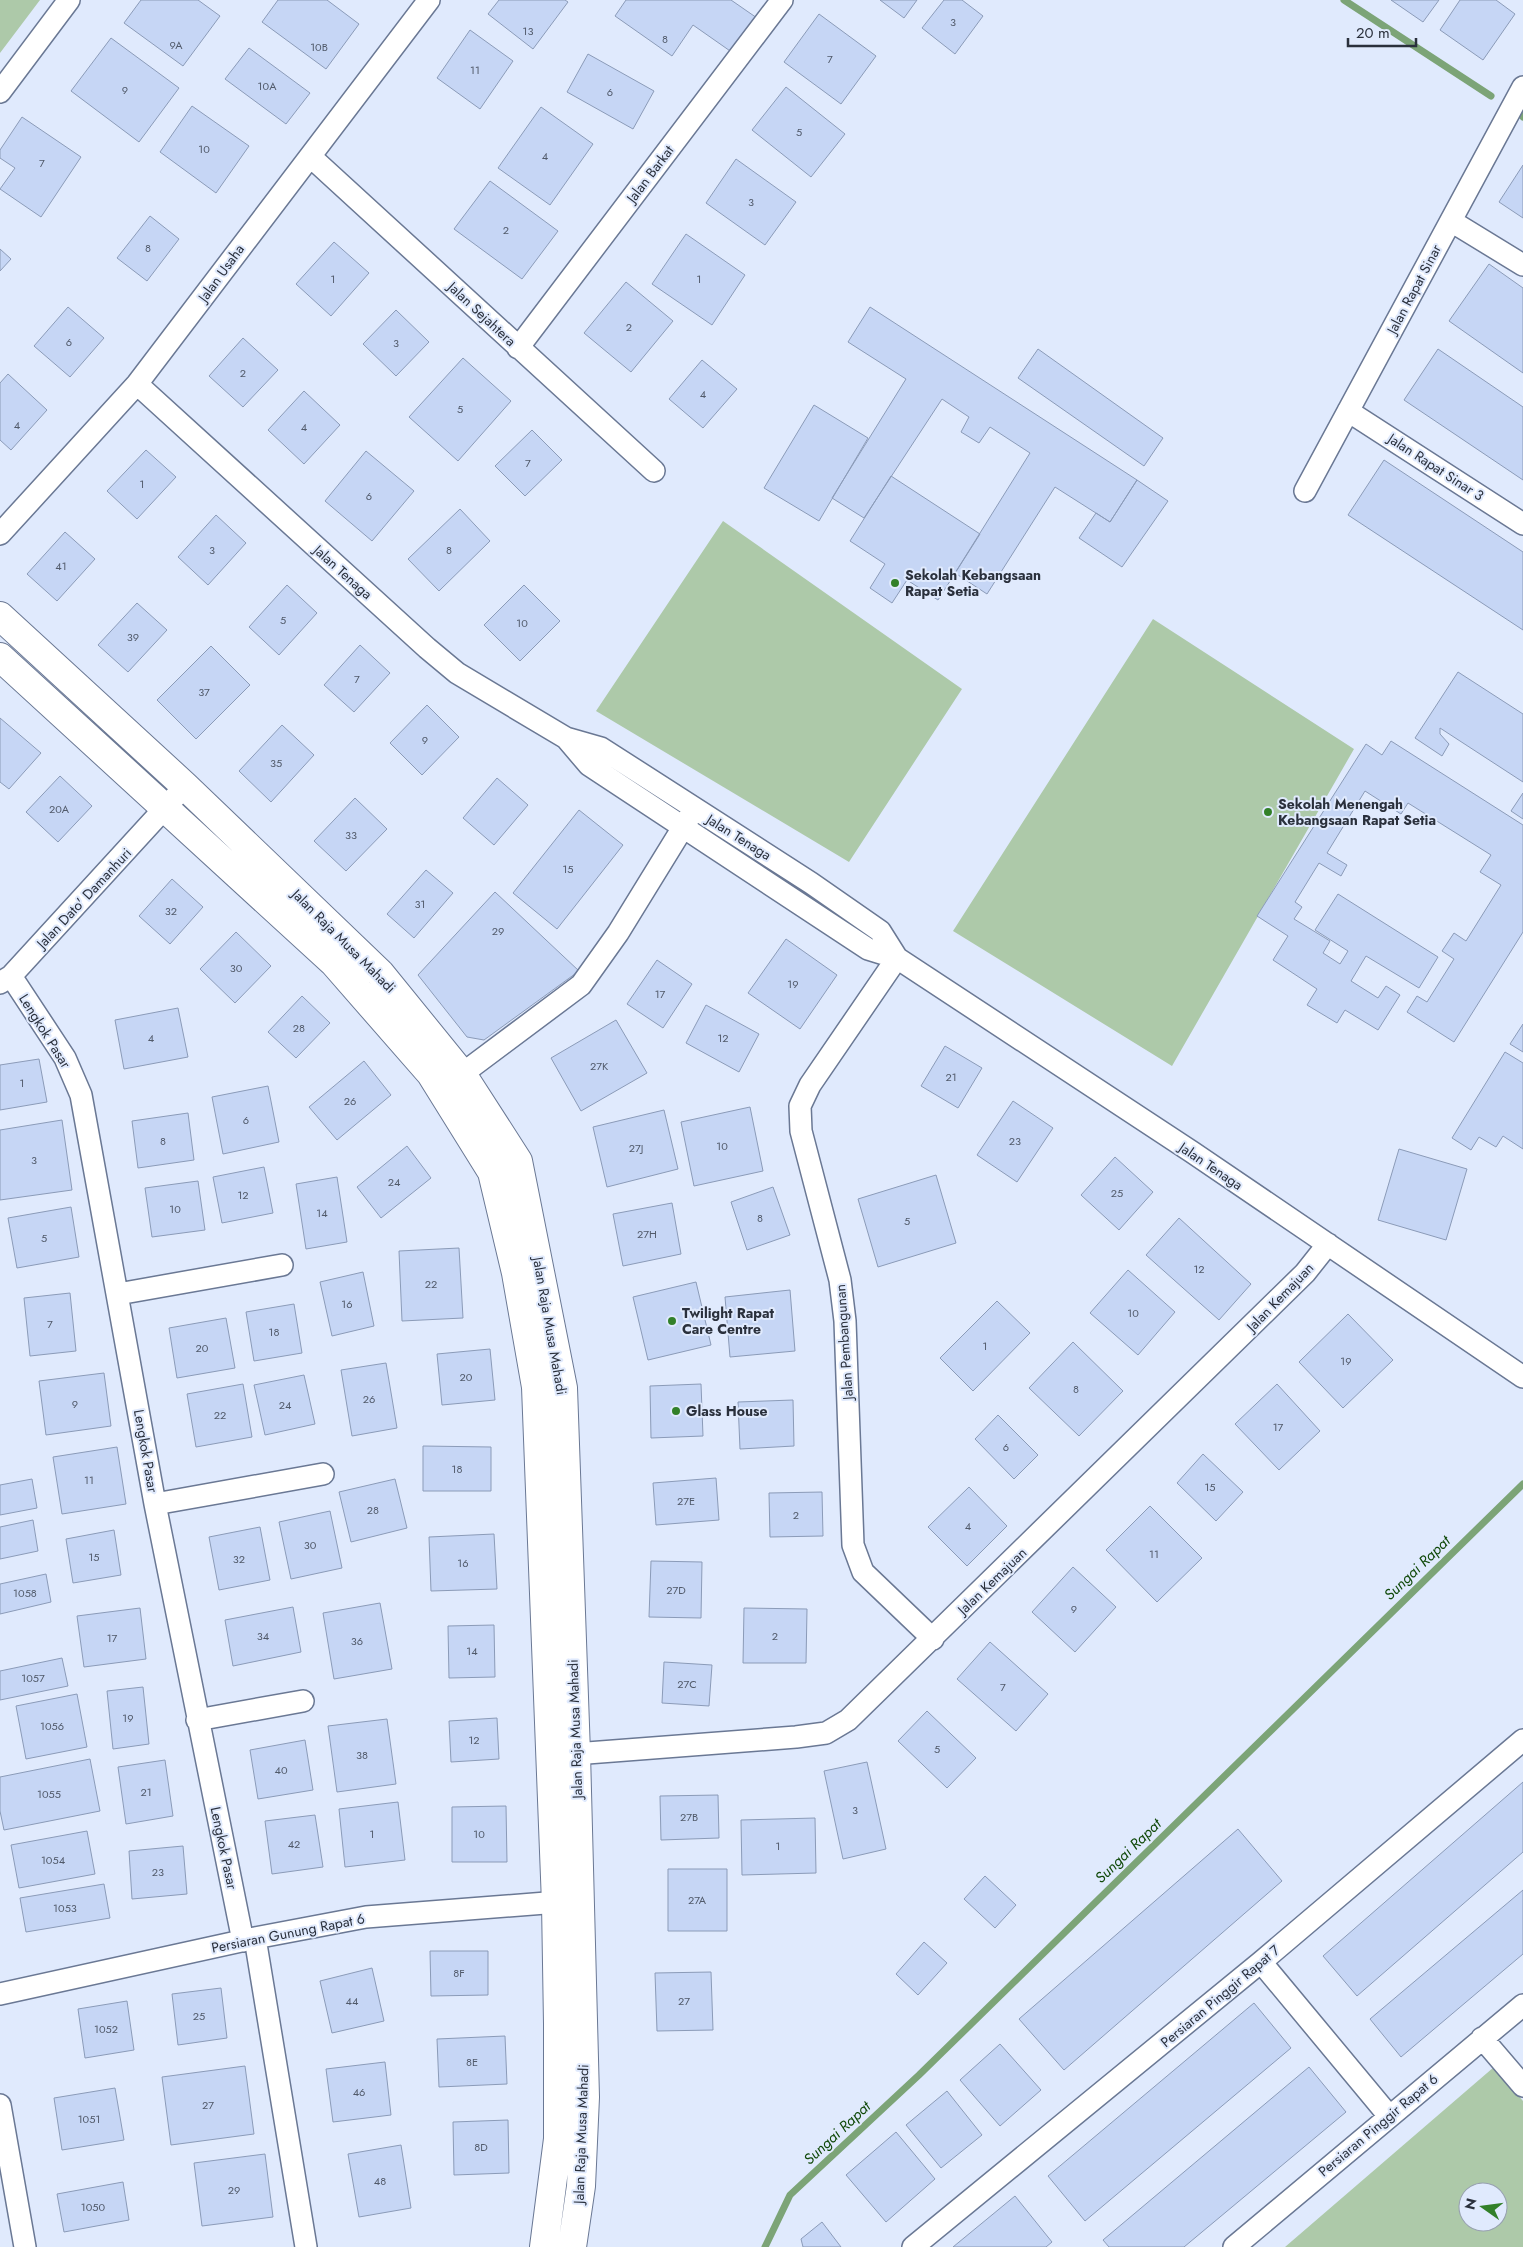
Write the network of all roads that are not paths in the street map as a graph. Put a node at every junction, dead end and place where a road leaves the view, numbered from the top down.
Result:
1 (69, 0) edge
2 (429, 0) edge
3 (782, 0) edge
4 (1523, 87) edge
5 (0, 92) edge
6 (311, 157) junction
7 (1451, 221) junction
8 (1523, 265) edge
9 (518, 348) junction
10 (137, 384) junction
11 (1348, 410) junction
12 (654, 471) dead end
13 (1305, 491) dead end
14 (1523, 524) edge
15 (0, 534) edge
16 (0, 616) edge
17 (0, 657) edge
18 (566, 738) junction
19 (643, 776) junction
20 (185, 786) junction
21 (632, 793) junction
22 (694, 809) junction
23 (165, 810) junction
24 (683, 827) junction
25 (768, 855) junction
26 (755, 874) junction
27 (811, 883) junction
28 (798, 902) junction
29 (897, 958) junction
30 (5, 979) edge
31 (462, 1074) junction
32 (1328, 1244) junction
33 (282, 1265) dead end
34 (118, 1294) junction
35 (1523, 1378) edge
36 (323, 1474) dead end
37 (155, 1504) junction
38 (933, 1639) junction
39 (303, 1701) dead end
40 (197, 1720) junction
41 (1523, 1740) edge
42 (563, 1755) junction
43 (568, 1902) junction
44 (249, 1940) junction
45 (1261, 1962) junction
46 (0, 1994) edge
47 (1523, 2004) edge
48 (1482, 2038) junction
49 (1523, 2086) edge
50 (0, 2104) edge
51 (1389, 2116) junction
52 (25, 2247) edge
53 (306, 2247) edge
54 (544, 2247) edge
55 (572, 2247) edge
56 (913, 2247) edge
57 (1234, 2247) edge

1 - 5 street
2 - 6 street, Jalan Usaha
3 - 9 street, Jalan Barkat
4 - 7 street, Jalan Rapat Sinar
6 - 9 street, Jalan Sejahtera
6 - 10 street, Jalan Usaha
7 - 8 street
7 - 11 street, Jalan Rapat Sinar
9 - 12 street, Jalan Sejahtera
10 - 15 street, Jalan Usaha
10 - 18 street, Jalan Tenaga
11 - 13 street, Jalan Rapat Sinar
11 - 14 street, Jalan Rapat Sinar 3
16 - 20 main road, Jalan Raja Musa Mahadi
17 - 23 main road, Jalan Raja Musa Mahadi
18 - 19 street, Jalan Tenaga
18 - 21 street, Jalan Tenaga
19 - 21 street
19 - 22 street, Jalan Tenaga
20 - 23 street, Jalan Dato' Damanhuri
20 - 31 main road, Jalan Raja Musa Mahadi
21 - 24 street, Jalan Tenaga
22 - 24 street
22 - 25 street, Jalan Tenaga
23 - 30 street, Jalan Dato' Damanhuri
23 - 42 main road, Jalan Raja Musa Mahadi
24 - 26 street, Jalan Tenaga
24 - 31 street
25 - 26 street
25 - 27 street, Jalan Tenaga
26 - 28 street, Jalan Tenaga
27 - 28 street
27 - 29 street, Jalan Tenaga
28 - 29 street, Jalan Tenaga
29 - 32 street, Jalan Tenaga
29 - 38 street, Jalan Pembangunan
30 - 34 street, Lengkok Pasar
31 - 42 main road, Jalan Raja Musa Mahadi
32 - 35 street, Jalan Tenaga
32 - 38 street, Jalan Kemajuan
33 - 34 street
34 - 37 street, Lengkok Pasar
36 - 37 street
37 - 40 street, Lengkok Pasar
38 - 42 street, Jalan Kemajuan
39 - 40 street
40 - 44 street, Lengkok Pasar
41 - 45 street, Persiaran Pinggir Rapat 7
42 - 43 main road, Jalan Raja Musa Mahadi
43 - 44 street, Persiaran Gunung Rapat 6
43 - 54 main road, Jalan Raja Musa Mahadi
43 - 55 main road, Jalan Raja Musa Mahadi
44 - 46 street, Persiaran Gunung Rapat 6
44 - 53 street, Lengkok Pasar
45 - 51 street
45 - 56 street, Persiaran Pinggir Rapat 7
47 - 48 street, Persiaran Pinggir Rapat 6
48 - 49 street
48 - 51 street, Persiaran Pinggir Rapat 6
50 - 52 street
51 - 57 street, Persiaran Pinggir Rapat 6

